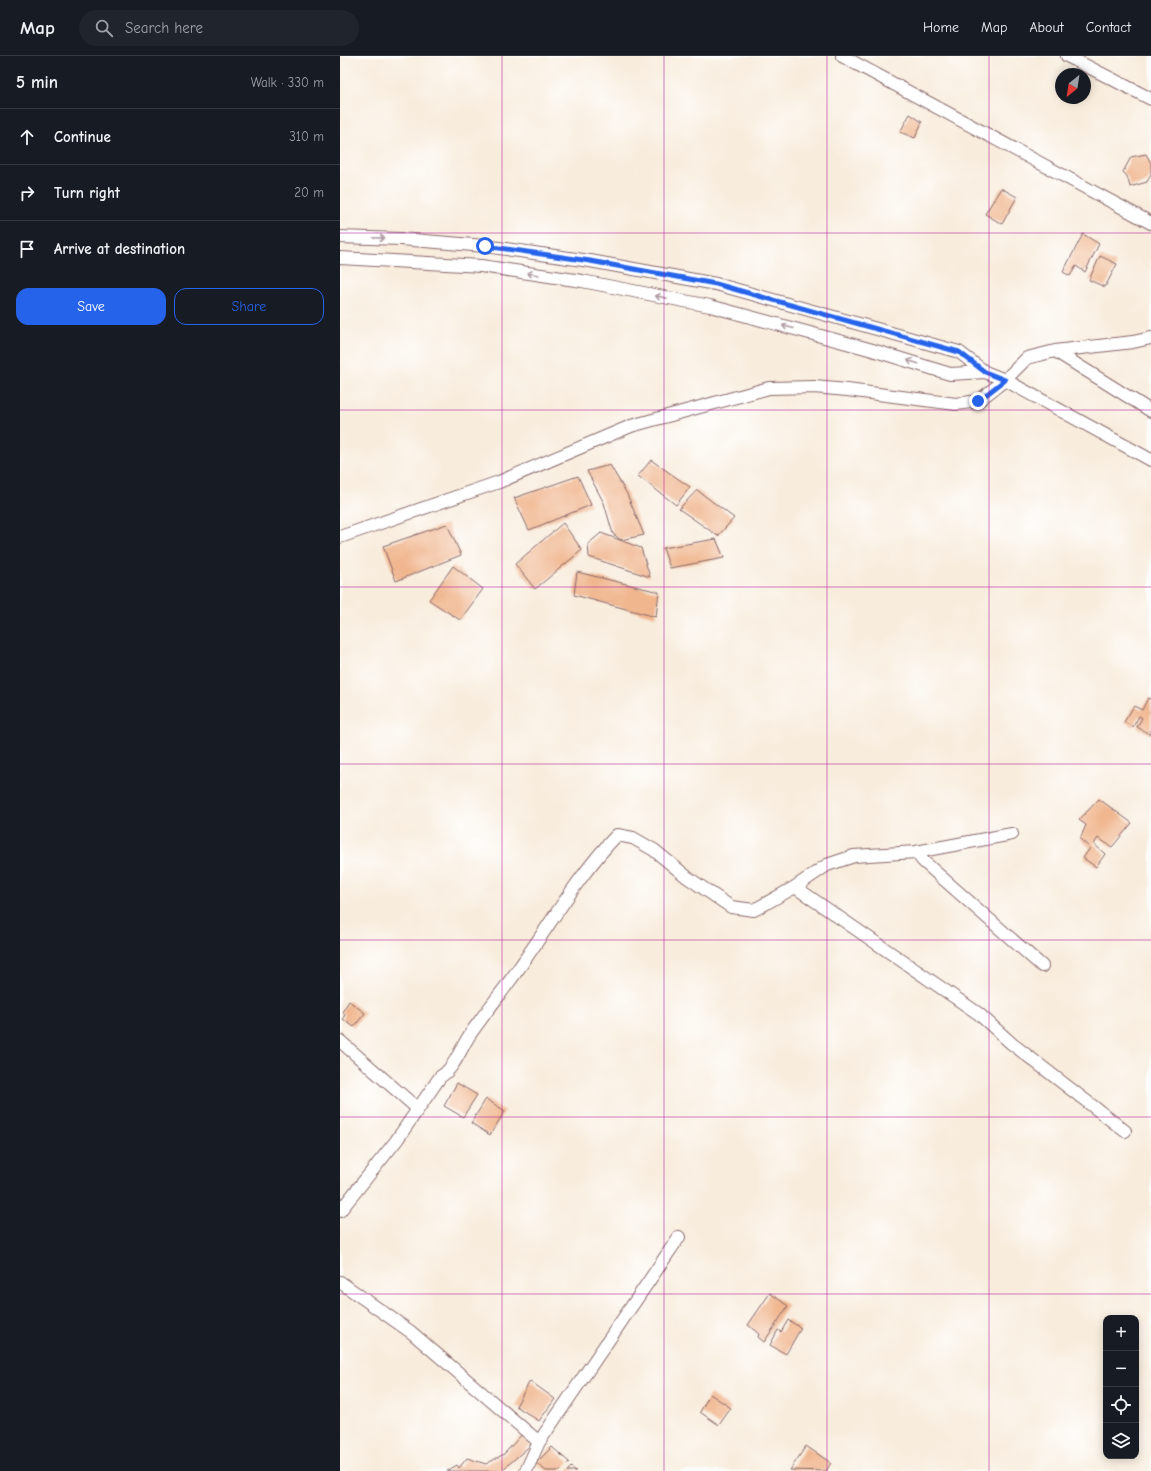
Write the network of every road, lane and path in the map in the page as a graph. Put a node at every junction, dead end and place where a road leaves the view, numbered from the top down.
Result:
1 (842, 56) edge
2 (1068, 56) edge
3 (1151, 99) edge
4 (1151, 223) edge
5 (340, 237) edge
6 (340, 258) edge
7 (1151, 338) edge
8 (1055, 351) junction
9 (985, 372) junction
10 (1005, 380) junction
11 (1151, 411) edge
12 (1151, 460) edge
13 (340, 537) edge
14 (1012, 834) dead end
15 (916, 852) junction
16 (795, 887) junction
17 (1042, 966) dead end
18 (340, 1041) edge
19 (418, 1109) junction
20 (1125, 1131) dead end
21 (340, 1211) edge
22 (679, 1238) dead end
23 (340, 1282) edge
24 (539, 1442) junction
25 (526, 1471) edge

1 - 4 street
2 - 3 street
5 -> 9 street
9 -> 6 street
7 - 8 street
8 - 10 street
8 - 11 street
9 - 10 street
10 - 12 street
10 - 13 street
14 - 15 street
15 - 16 street
15 - 17 street
16 - 19 street
16 - 20 street
18 - 19 street
19 - 21 street
22 - 24 street
23 - 24 street
24 - 25 street

